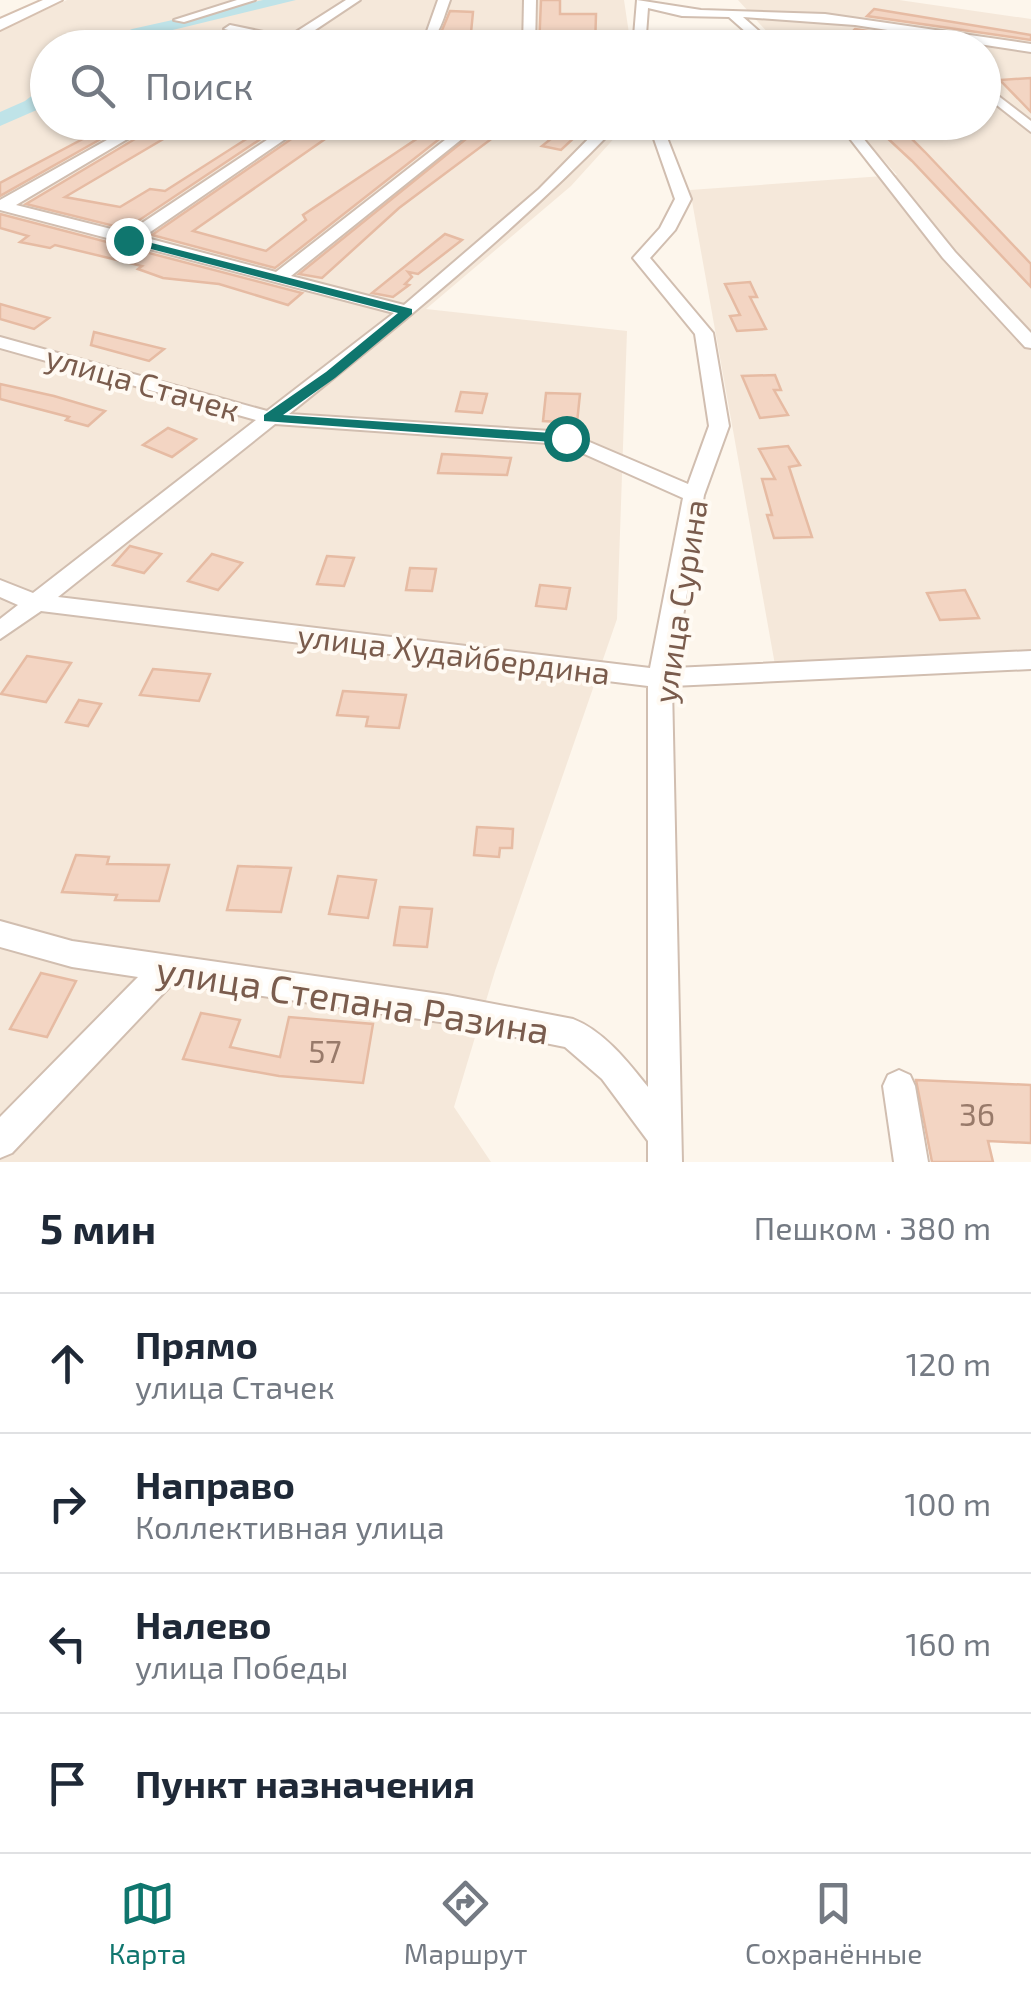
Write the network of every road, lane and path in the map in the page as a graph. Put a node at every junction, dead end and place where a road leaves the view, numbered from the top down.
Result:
1 (55, 0) edge
2 (249, 0) edge
3 (354, 0) edge
4 (444, 0) edge
5 (530, 0) edge
6 (644, 2) edge
7 (14, 4) dead end
8 (38, 8) junction
9 (732, 14) junction
10 (180, 20) dead end
11 (0, 25) edge
12 (230, 29) dead end
13 (234, 30) edge
14 (306, 30) edge
15 (433, 30) edge
16 (529, 30) edge
17 (640, 30) edge
18 (751, 30) edge
19 (903, 30) edge
20 (1001, 44) edge
21 (1031, 48) edge
22 (1001, 107) edge
23 (1031, 128) edge
24 (119, 140) edge
25 (277, 140) edge
26 (454, 140) edge
27 (595, 140) edge
28 (662, 140) edge
29 (857, 140) edge
30 (0, 205) edge
31 (128, 240) junction
32 (281, 276) junction
33 (407, 311) junction
34 (0, 342) edge
35 (1031, 343) edge
36 (269, 418) junction
37 (694, 495) junction
38 (0, 588) edge
39 (33, 602) junction
40 (0, 631) edge
41 (1031, 660) edge
42 (660, 678) junction
43 (0, 934) edge
44 (166, 969) junction
45 (898, 1086) dead end
46 (0, 1141) edge
47 (665, 1148) edge
48 (911, 1162) edge

1 - 8 street
2 - 10 street
3 - 14 street
4 - 15 street
5 - 16 street
6 - 9 street
6 - 17 street
7 - 8 street
8 - 11 street
9 - 18 street
9 - 19 street
12 - 13 street
20 - 21 street
22 - 23 street
24 - 30 street
25 - 31 street
26 - 32 street
27 - 33 street
28 - 37 street, улица Сурина
29 - 35 street
30 - 31 street
31 - 32 street
32 - 33 street
33 - 36 street
34 - 36 street, улица Стачек
36 - 37 street, улица Стачек
36 - 39 street
37 - 42 street, улица Сурина
38 - 39 street, улица Худайбердина
39 - 40 street
39 - 42 street, улица Худайбердина
41 - 42 street, улица Худайбердина
42 - 47 street, улица Сурина
43 - 44 street, улица Степана Разина
44 - 46 street
44 - 47 street, улица Степана Разина
45 - 48 street

